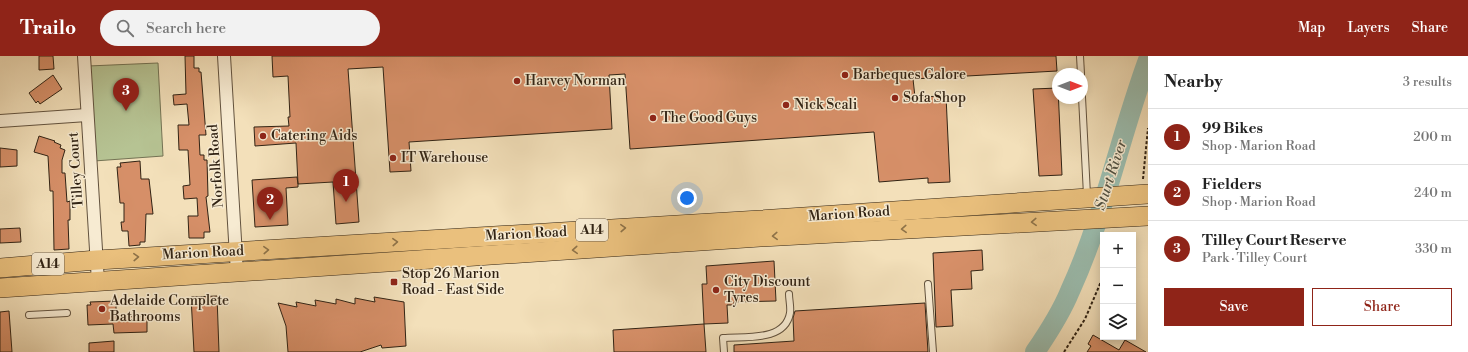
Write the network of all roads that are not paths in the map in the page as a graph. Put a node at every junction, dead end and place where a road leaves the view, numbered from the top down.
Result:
1 (84, 56) edge
2 (224, 56) edge
3 (1080, 56) edge
4 (1081, 68) edge
5 (1082, 104) edge
6 (88, 115) junction
7 (0, 121) edge
8 (1143, 191) edge
9 (1087, 197) junction
10 (1142, 216) edge
11 (237, 251) junction
12 (97, 260) junction
13 (0, 268) edge
14 (237, 273) junction
15 (98, 282) junction
16 (928, 284) dead end
17 (0, 288) edge
18 (789, 294) dead end
19 (67, 312) dead end
20 (29, 315) dead end
21 (724, 352) edge
22 (933, 352) edge

1 - 6 street, Tilley Court
2 - 11 street, Norfolk Road
3 - 4 lane
5 - 9 lane
6 - 7 street
6 - 12 street, Tilley Court
8 - 9 main road, Marion Road / A14
11 -> 9 main road, Marion Road / A14
10 -> 14 main road, Marion Road / A14
12 -> 11 main road, Marion Road / A14
11 - 14 street, Norfolk Road
12 - 13 main road, Marion Road / A14
12 - 15 street, Tilley Court
14 - 15 main road, Marion Road / A14
15 - 17 main road, Marion Road / A14
16 - 22 lane
18 - 21 lane
19 - 20 lane

